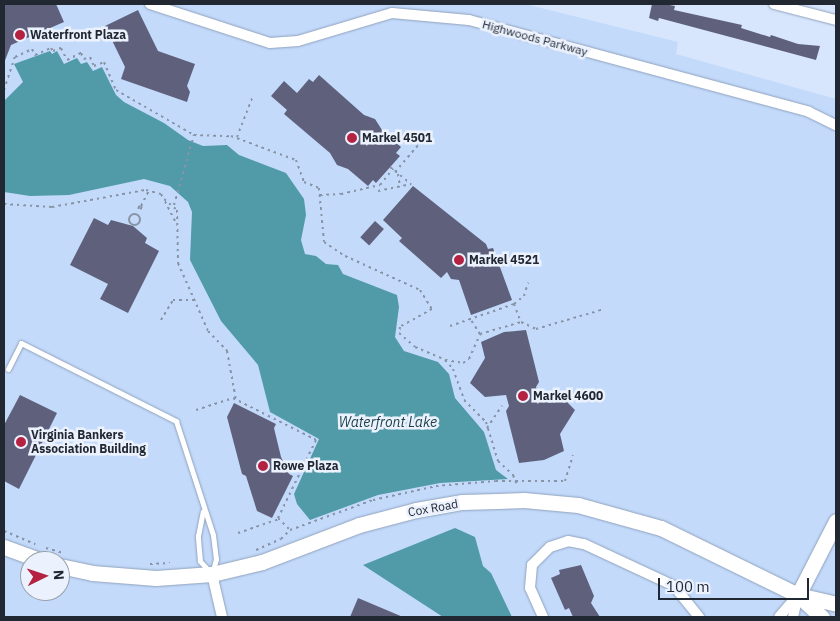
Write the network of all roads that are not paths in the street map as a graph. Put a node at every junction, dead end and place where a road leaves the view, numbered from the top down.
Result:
1 (150, 4) edge
2 (774, 4) edge
3 (836, 20) edge
4 (836, 125) edge
5 (8, 369) dead end
6 (203, 511) junction
7 (836, 521) edge
8 (4, 547) edge
9 (20, 553) edge
10 (70, 567) edge
11 (212, 574) junction
12 (798, 595) junction
13 (836, 604) edge
14 (222, 617) edge
15 (543, 617) edge
16 (698, 617) edge
17 (779, 617) edge
18 (793, 617) edge
19 (822, 617) edge

1 - 4 street, Highwoods Parkway
2 - 3 street
5 - 6 lane
6 - 11 lane
6 - 11 lane
7 - 12 main road
8 - 9 main road
10 - 11 main road, Cox Road
11 - 12 main road, Cox Road
11 - 14 street
12 - 13 main road, Cox Road
12 - 17 street
12 - 18 street
12 - 19 main road, Cox Road
15 - 16 street

